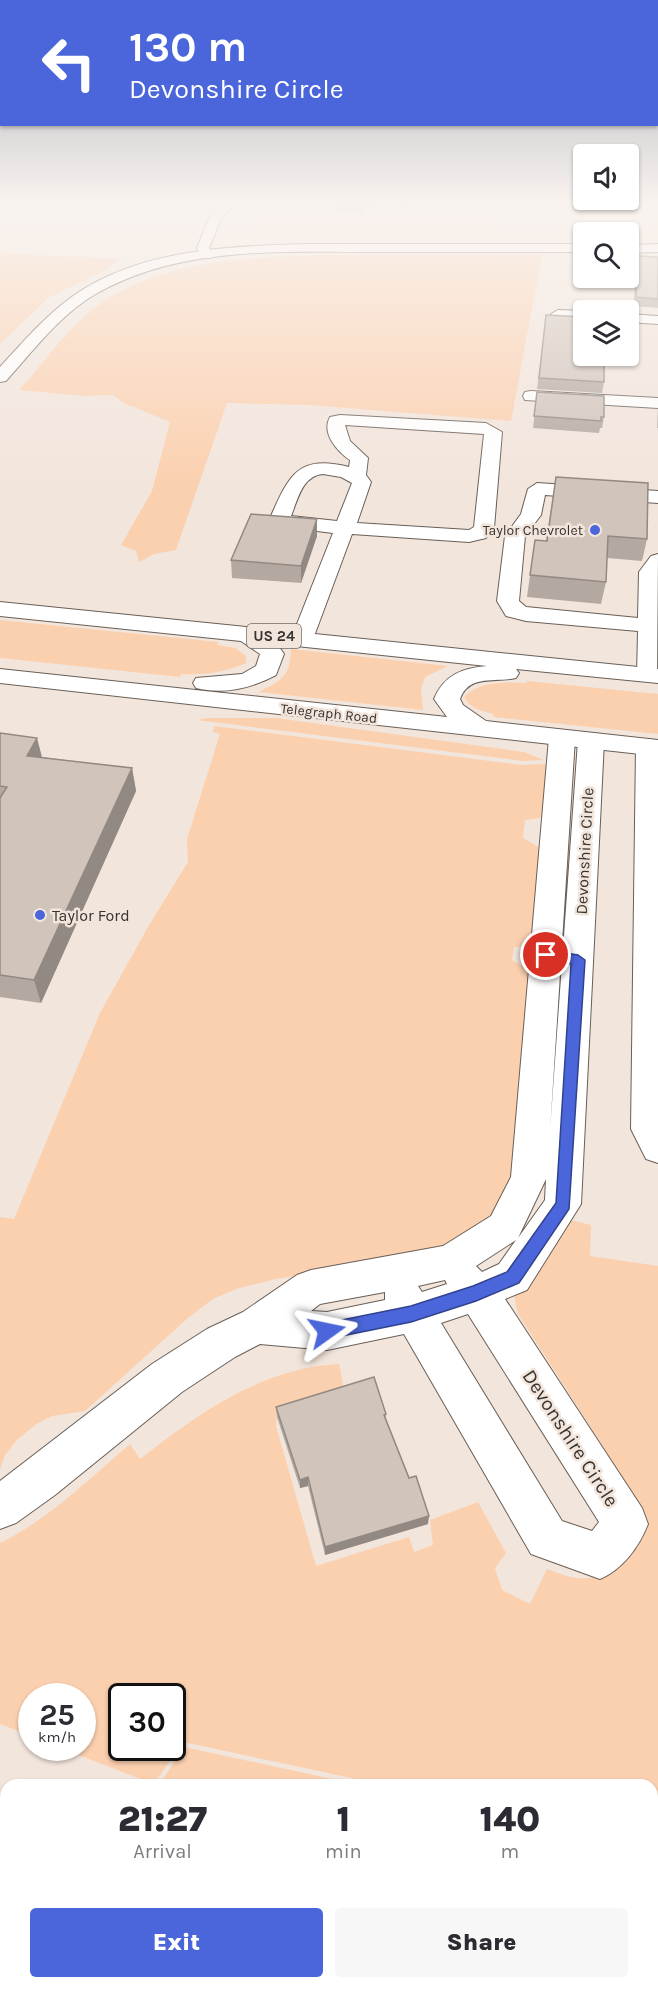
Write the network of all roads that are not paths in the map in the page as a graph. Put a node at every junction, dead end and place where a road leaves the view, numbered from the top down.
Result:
1 (81, 298) edge
2 (558, 314) edge
3 (573, 315) edge
4 (639, 319) edge
5 (658, 320) edge
6 (0, 377) edge
7 (531, 396) dead end
8 (658, 403) edge
9 (357, 476) junction
10 (658, 497) edge
11 (345, 528) junction
12 (658, 560) edge
13 (0, 609) edge
14 (653, 626) edge
15 (246, 633) junction
16 (302, 639) junction
17 (0, 661) edge
18 (0, 676) edge
19 (655, 680) edge
20 (480, 729) junction
21 (576, 740) junction
22 (653, 748) edge
23 (653, 817) edge
24 (562, 957) junction
25 (658, 1148) edge
26 (450, 1262) junction
27 (392, 1274) junction
28 (476, 1293) junction
29 (411, 1314) junction
30 (257, 1326) junction
31 (0, 1507) edge

1 - 6 main road
2 - 3 street
4 - 5 street
7 - 8 street
9 - 11 street
9 - 11 street
9 - 11 street
10 - 14 street
11 - 16 street
12 - 14 street
13 - 15 main road, US 24
14 - 19 street
15 - 16 main road, US 24
15 - 17 main road
16 - 19 main road, US 24
18 - 20 main road, Telegraph Road
19 - 20 main road
20 - 21 main road, Telegraph Road
21 - 22 main road, Telegraph Road
21 - 24 street, Devonshire Circle
22 - 23 street
23 - 25 street
24 - 26 street, Devonshire Circle
24 - 28 street, Devonshire Circle
26 - 27 street, Devonshire Circle
26 - 28 street, Devonshire Circle
27 - 29 street, Devonshire Circle
27 - 30 street, Devonshire Circle
28 - 29 street, Devonshire Circle
28 - 29 street, Devonshire Circle
29 - 30 street, Devonshire Circle
30 - 31 street, Devonshire Circle

